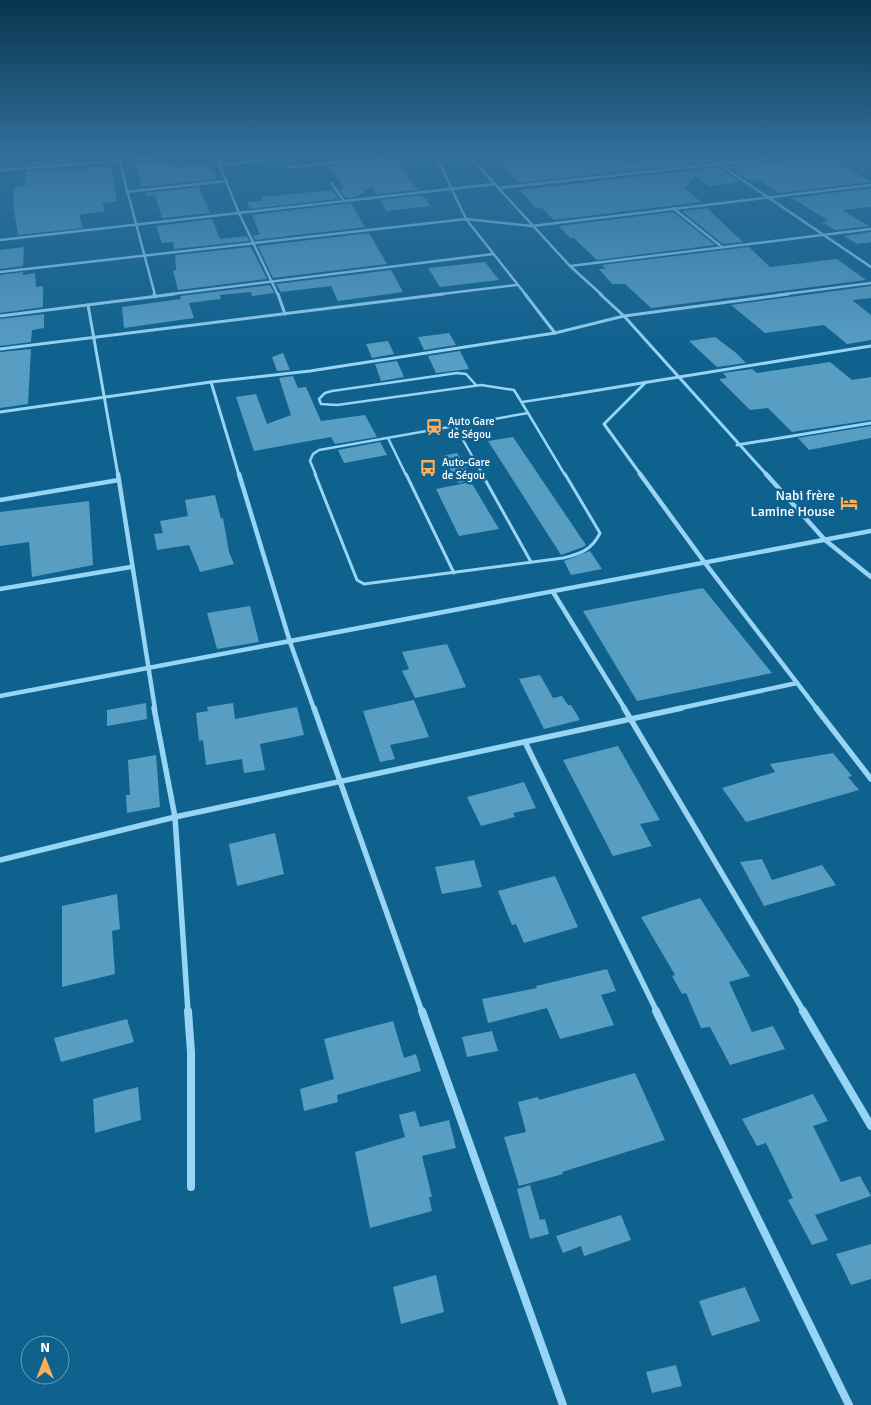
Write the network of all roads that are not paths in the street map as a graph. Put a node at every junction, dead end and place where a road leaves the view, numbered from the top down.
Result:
1 (158, 222) edge
2 (243, 222) edge
3 (443, 222) edge
4 (468, 222) edge
5 (490, 222) edge
6 (528, 222) edge
7 (567, 222) edge
8 (690, 222) edge
9 (804, 222) edge
10 (135, 224) junction
11 (532, 226) junction
12 (871, 230) edge
13 (824, 235) junction
14 (0, 240) edge
15 (254, 243) junction
16 (722, 247) junction
17 (493, 254) junction
18 (143, 256) junction
19 (570, 266) junction
20 (871, 267) edge
21 (0, 272) edge
22 (274, 282) junction
23 (871, 283) edge
24 (517, 285) junction
25 (155, 297) junction
26 (88, 305) junction
27 (285, 314) junction
28 (0, 316) edge
29 (624, 316) junction
30 (555, 334) junction
31 (93, 338) junction
32 (871, 346) edge
33 (0, 349) edge
34 (680, 377) junction
35 (211, 382) junction
36 (646, 382) junction
37 (476, 385) junction
38 (562, 396) joint
39 (104, 397) junction
40 (522, 402) junction
41 (0, 412) edge
42 (529, 412) junction
43 (871, 423) edge
44 (455, 426) junction
45 (388, 438) junction
46 (737, 445) junction
47 (119, 480) junction
48 (0, 500) edge
49 (871, 531) edge
50 (825, 540) junction
51 (531, 562) junction
52 (706, 563) junction
53 (130, 567) junction
54 (454, 573) junction
55 (871, 577) edge
56 (0, 589) edge
57 (553, 592) junction
58 (290, 642) junction
59 (146, 669) junction
60 (797, 683) junction
61 (0, 696) edge
62 (631, 719) junction
63 (525, 742) junction
64 (871, 779) edge
65 (338, 782) junction
66 (175, 817) junction
67 (0, 860) edge
68 (871, 1126) edge
69 (191, 1187) dead end
70 (563, 1405) edge
71 (849, 1405) edge

1 - 10 street
2 - 15 street
3 - 15 street
4 - 17 street
5 - 11 street
6 - 11 street
7 - 11 street
8 - 16 street
9 - 13 street
10 - 14 street
10 - 18 street
11 - 19 street
12 - 13 street
13 - 16 street
13 - 20 street
15 - 18 street
15 - 22 street
16 - 19 street
17 - 22 street
17 - 24 street
18 - 21 street
18 - 25 street
19 - 29 street
22 - 25 street
22 - 27 street
23 - 29 street
24 - 27 street
24 - 30 street
25 - 26 street
26 - 28 street
26 - 31 street
27 - 31 street
29 - 30 street
29 - 34 street
30 - 35 street
31 - 33 street
31 - 39 street
32 - 34 street
34 - 36 street
34 - 46 street
35 - 39 street
35 - 58 street
36 - 38 street
36 - 52 street
37 - 37 lane
37 - 40 lane
38 - 40 lane
39 - 41 street
39 - 47 street
40 - 42 lane
42 - 44 lane
42 - 51 lane
43 - 46 street
44 - 45 lane
44 - 51 lane
45 - 54 lane
45 - 54 lane
46 - 50 street
47 - 48 street
47 - 53 street
49 - 50 street
50 - 52 street
50 - 55 street
51 - 54 lane
52 - 57 street
52 - 60 street
53 - 56 street
53 - 59 street
57 - 58 street
57 - 62 street
58 - 59 street
58 - 65 street
59 - 61 street
59 - 66 street
60 - 62 street
60 - 64 street
62 - 63 street
62 - 68 street
63 - 65 street
63 - 71 street
65 - 66 street
65 - 70 street
66 - 67 street
66 - 69 street

